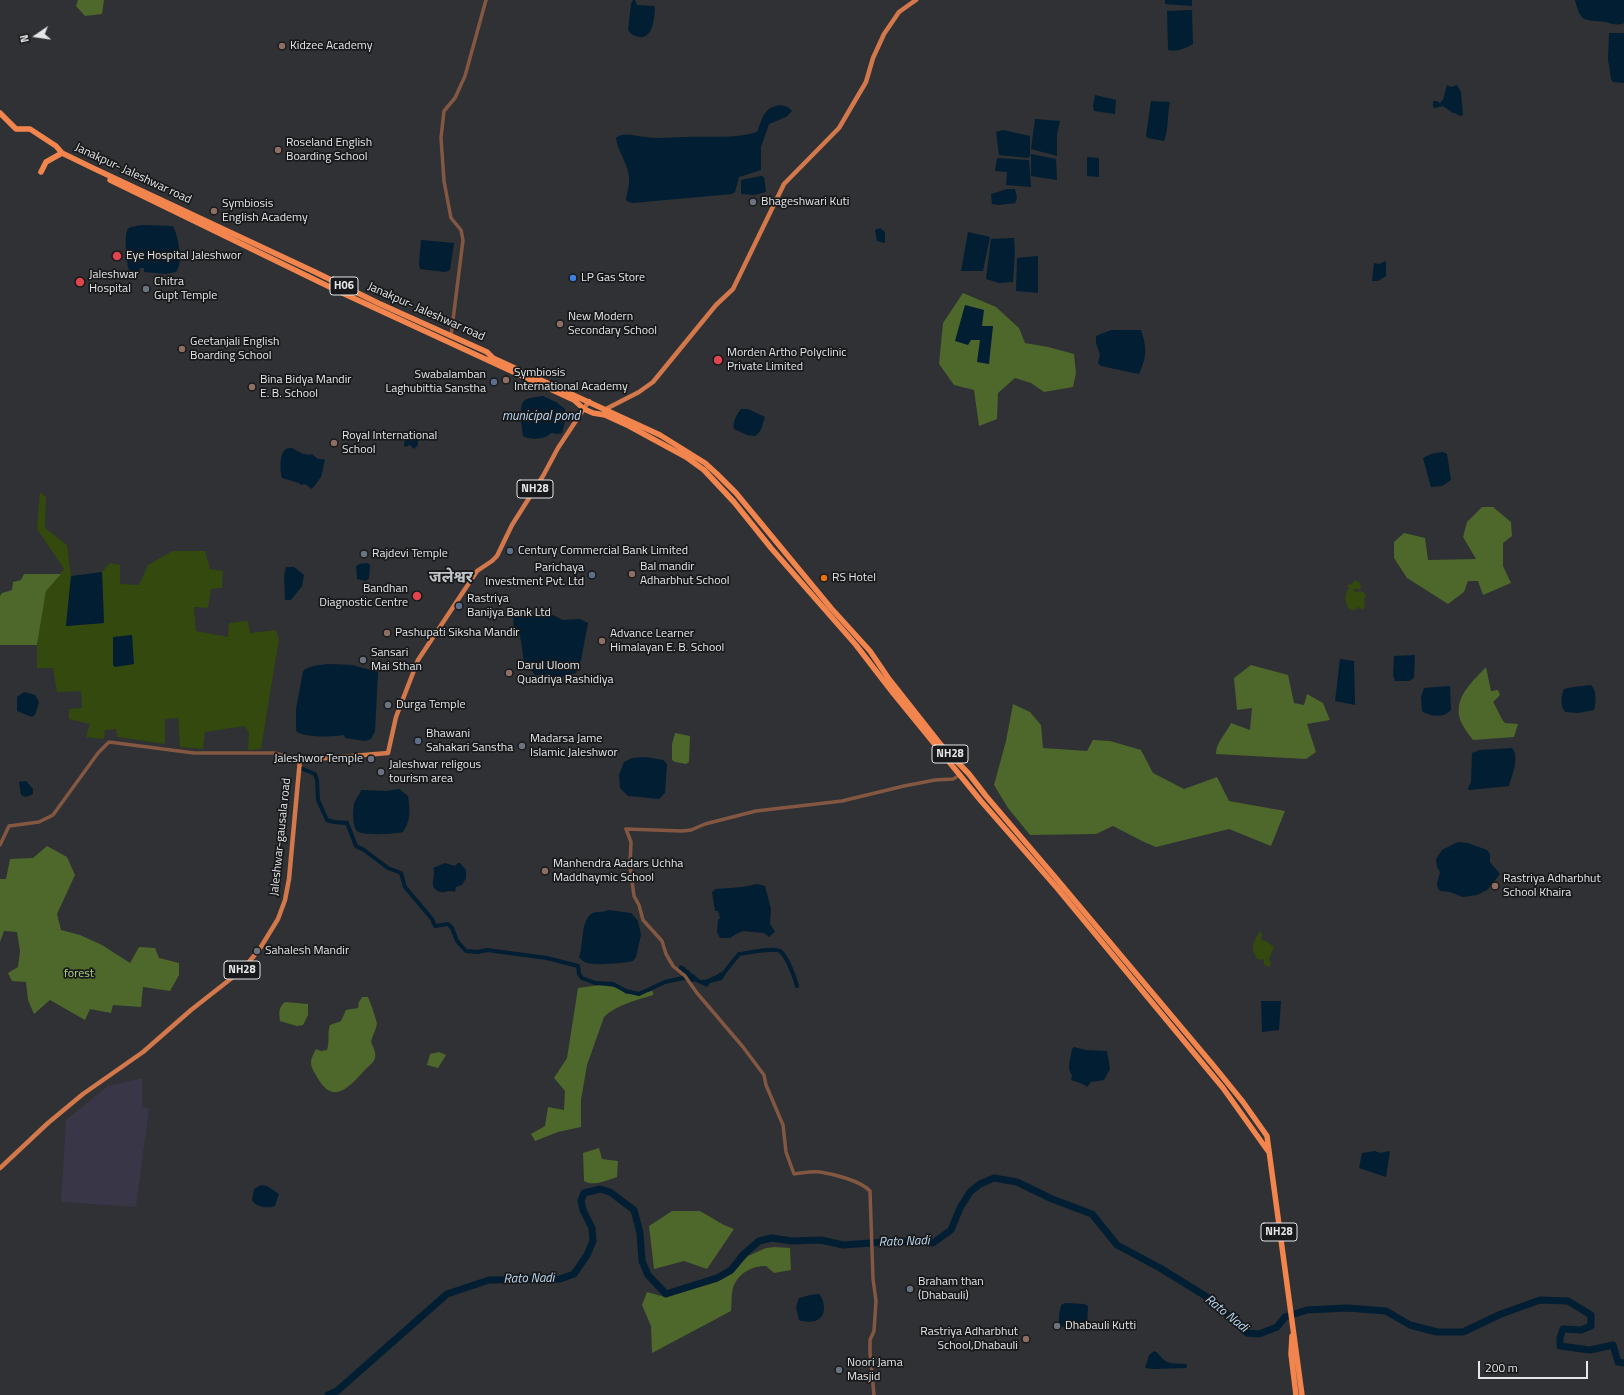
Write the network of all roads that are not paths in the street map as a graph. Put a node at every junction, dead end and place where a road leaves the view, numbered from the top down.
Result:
1 (486, 0) edge
2 (916, 0) edge
3 (0, 113) edge
4 (62, 153) junction
5 (98, 170) junction
6 (41, 172) dead end
7 (451, 337) junction
8 (589, 401) junction
9 (584, 409) junction
10 (604, 410) junction
11 (300, 759) junction
12 (960, 776) junction
13 (983, 798) junction
14 (0, 845) edge
15 (0, 1168) edge
16 (1292, 1325) junction
17 (874, 1395) edge
18 (1296, 1395) edge
19 (1302, 1395) edge

1 - 7 street
2 - 10 main road
3 - 4 highway, Janakpur- Jaleshwar road / H06
4 - 5 highway, Janakpur- Jaleshwar road / H06
4 - 6 highway
5 - 7 highway, Janakpur- Jaleshwar road / H06
5 - 9 highway, H06
7 - 8 highway, Janakpur- Jaleshwar road / H06
8 - 9 main road, NH28
8 - 10 highway, NH28
9 - 11 main road, NH28
9 - 12 highway, NH28
10 - 13 highway, NH28
11 - 14 street
11 - 15 main road, Jaleshwar-gausala road / NH28
12 - 13 highway, NH28
12 - 17 street
13 - 16 highway, NH28
16 - 18 highway, NH28
16 - 19 highway, NH28

